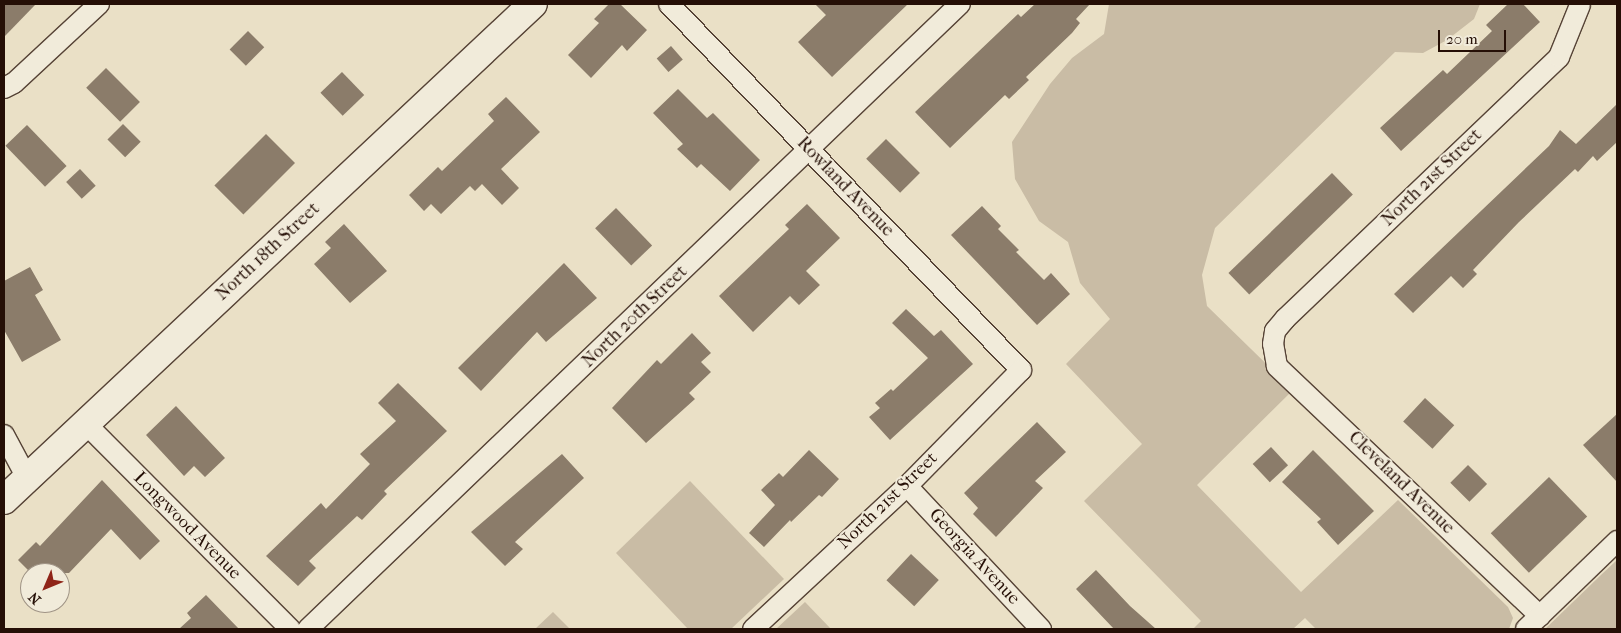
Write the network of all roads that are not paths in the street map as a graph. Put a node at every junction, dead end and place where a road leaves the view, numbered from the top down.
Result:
1 (99, 4) edge
2 (533, 4) edge
3 (669, 4) edge
4 (960, 4) edge
5 (1580, 5) edge
6 (4, 88) edge
7 (809, 150) junction
8 (1273, 344) joint
9 (1021, 370) joint
10 (85, 423) junction
11 (4, 435) edge
12 (27, 478) junction
13 (906, 486) junction
14 (4, 500) edge
15 (1617, 541) edge
16 (1540, 616) junction
17 (290, 629) edge
18 (308, 629) edge
19 (753, 629) edge
20 (1041, 629) edge
21 (1526, 629) edge

1 - 6 street
2 - 10 main road, North 18th Street
3 - 7 street, Rowland Avenue
4 - 7 street, North 20th Street
5 - 8 street, North 21st Street
7 - 9 street, Rowland Avenue
7 - 18 street, North 20th Street
8 - 16 street, Cleveland Avenue
9 - 13 street, North 21st Street
10 - 12 main road, North 18th Street
10 - 17 street, Longwood Avenue
11 - 12 street
12 - 14 main road, North 18th Street
13 - 19 street, North 21st Street
13 - 20 street, Georgia Avenue
15 - 16 street
16 - 21 street

